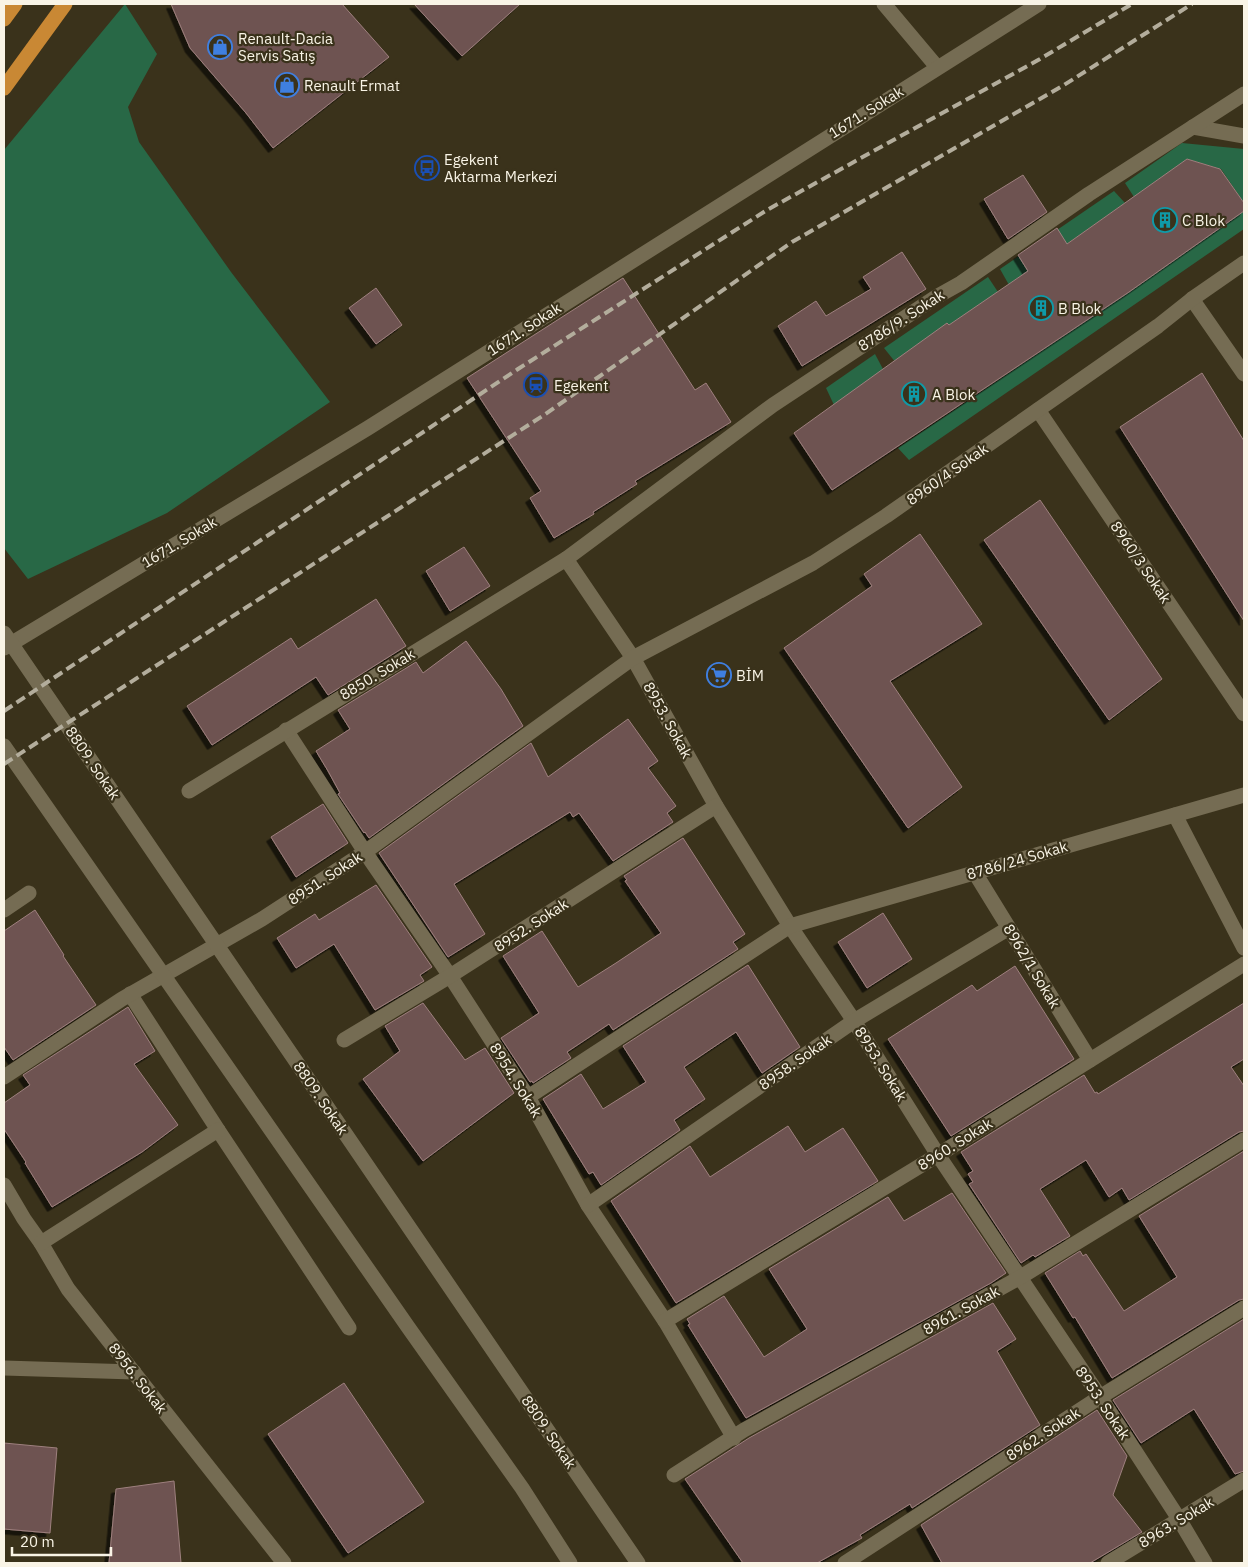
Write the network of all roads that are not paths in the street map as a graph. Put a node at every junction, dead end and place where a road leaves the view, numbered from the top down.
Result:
1 (15, 4) edge
2 (65, 4) edge
3 (884, 4) edge
4 (1039, 4) edge
5 (4, 19) edge
6 (937, 67) junction
7 (4, 88) edge
8 (1244, 94) edge
9 (1193, 127) junction
10 (1244, 136) edge
11 (1244, 263) edge
12 (1192, 299) junction
13 (1244, 374) edge
14 (1038, 410) junction
15 (566, 559) junction
16 (4, 633) edge
17 (4, 648) edge
18 (633, 658) junction
19 (1244, 714) edge
20 (286, 730) junction
21 (4, 746) edge
22 (189, 790) dead end
23 (1244, 794) edge
24 (716, 806) junction
25 (1175, 816) junction
26 (365, 852) junction
27 (975, 873) junction
28 (29, 893) dead end
29 (4, 910) edge
30 (790, 926) junction
31 (1009, 928) junction
32 (1244, 948) edge
33 (1244, 964) edge
34 (450, 976) junction
35 (130, 994) junction
36 (854, 1021) junction
37 (344, 1040) dead end
38 (1090, 1060) junction
39 (4, 1077) edge
40 (528, 1097) junction
41 (218, 1130) junction
42 (1244, 1140) edge
43 (938, 1155) junction
44 (4, 1186) edge
45 (588, 1205) junction
46 (41, 1243) junction
47 (1019, 1278) junction
48 (1244, 1308) edge
49 (665, 1321) junction
50 (349, 1328) dead end
51 (4, 1368) edge
52 (134, 1372) junction
53 (1100, 1397) junction
54 (734, 1438) junction
55 (674, 1475) dead end
56 (1244, 1480) edge
57 (1180, 1519) junction
58 (854, 1561) edge
59 (566, 1562) edge
60 (284, 1563) edge
61 (638, 1563) edge
62 (1108, 1563) edge
63 (1205, 1563) edge

1 - 5 highway
2 - 7 highway
3 - 6 street
4 - 6 street, 1671. Sokak
6 - 17 street, 1671. Sokak
8 - 9 street, 8786/9. Sokak
9 - 10 street
9 - 15 street, 8786/9. Sokak
11 - 12 street, 8960/4 Sokak
12 - 13 street
12 - 14 street, 8960/4 Sokak
14 - 18 street, 8960/4 Sokak
14 - 19 street, 8960/3 Sokak
15 - 18 street, 8953. Sokak
15 - 20 street, 8850. Sokak
16 - 61 street, 8809. Sokak
18 - 24 street, 8953. Sokak
18 - 26 street, 8951. Sokak
20 - 22 street, 8850. Sokak
20 - 26 street, 8954. Sokak
21 - 59 street
23 - 25 street, 8786/24 Sokak
24 - 30 street, 8953. Sokak
24 - 34 street, 8952. Sokak
25 - 27 street, 8786/24 Sokak
25 - 32 street
26 - 34 street, 8954. Sokak
26 - 35 street, 8951. Sokak
27 - 30 street, 8786/24 Sokak
27 - 31 street, 8962/1 Sokak
28 - 29 street
30 - 36 street, 8953. Sokak
30 - 40 street, 8786/24 Sokak
31 - 36 street, 8958. Sokak
31 - 38 street, 8962/1 Sokak
33 - 38 street, 8960. Sokak
34 - 37 street, 8952. Sokak
34 - 40 street, 8954. Sokak
35 - 39 street, 8951. Sokak
35 - 41 street
36 - 43 street, 8953. Sokak
36 - 45 street, 8958. Sokak
38 - 43 street, 8960. Sokak
40 - 45 street, 8954. Sokak
41 - 46 street
41 - 50 street
42 - 47 street, 8961. Sokak
43 - 47 street, 8953. Sokak
43 - 49 street, 8960. Sokak
44 - 46 street, 8956. Sokak
45 - 49 street, 8954. Sokak
46 - 52 street, 8956. Sokak
47 - 53 street, 8953. Sokak
47 - 54 street, 8961. Sokak
48 - 53 street, 8962. Sokak
49 - 54 street, 8954. Sokak
51 - 52 street
52 - 60 street, 8956. Sokak
53 - 57 street, 8953. Sokak
53 - 58 street, 8962. Sokak
54 - 55 street, 8961. Sokak
56 - 57 street, 8963. Sokak
57 - 62 street, 8963. Sokak
57 - 63 street, 8953. Sokak

